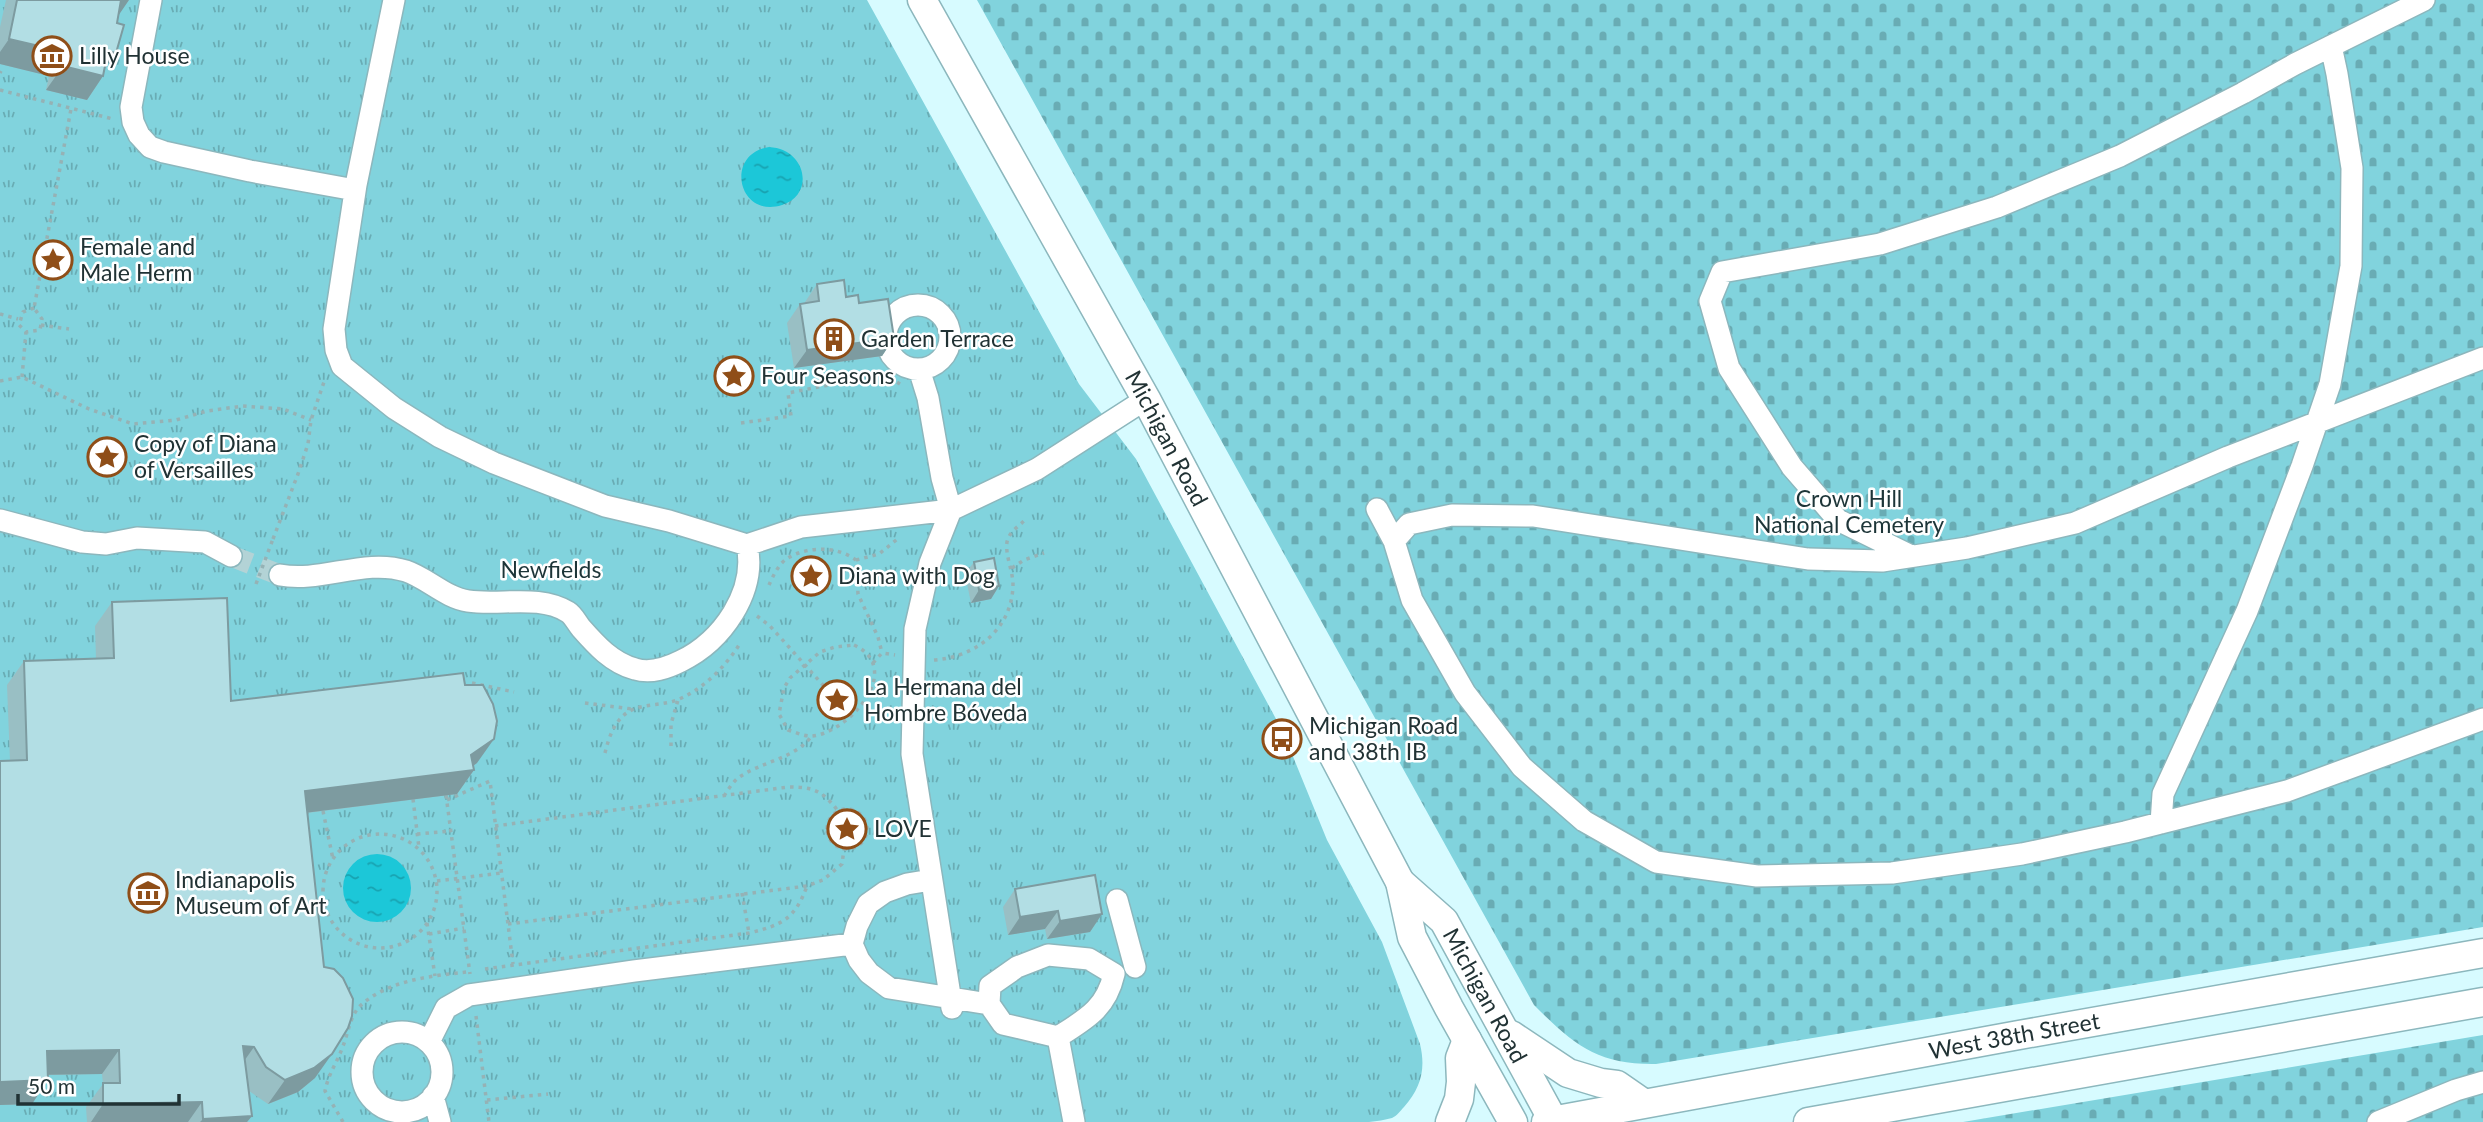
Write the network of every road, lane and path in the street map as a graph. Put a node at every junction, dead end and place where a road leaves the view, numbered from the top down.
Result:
1 (150, 0) edge
2 (393, 0) edge
3 (922, 0) edge
4 (2424, 0) edge
5 (2330, 46) junction
6 (0, 90) edge
7 (71, 109) junction
8 (133, 122) junction
9 (355, 190) junction
10 (34, 308) junction
11 (0, 314) edge
12 (19, 319) junction
13 (41, 325) junction
14 (69, 329) dead end
15 (26, 332) junction
16 (2483, 358) edge
17 (919, 369) dead end
18 (22, 377) junction
19 (0, 381) edge
20 (903, 386) dead end
21 (1146, 399) junction
22 (2317, 422) junction
23 (741, 423) dead end
24 (1377, 509) dead end
25 (951, 510) junction
26 (908, 514) junction
27 (0, 520) edge
28 (1838, 520) junction
29 (1024, 521) dead end
30 (1394, 541) junction
31 (747, 545) junction
32 (1044, 553) dead end
33 (231, 556) tunnel mouth
34 (1911, 556) junction
35 (856, 560) junction
36 (1827, 560) junction
37 (1012, 568) junction
38 (280, 575) tunnel mouth
39 (256, 584) dead end
40 (768, 587) dead end
41 (760, 607) dead end
42 (757, 616) junction
43 (751, 626) dead end
44 (744, 636) dead end
45 (882, 653) junction
46 (914, 657) junction
47 (873, 663) junction
48 (805, 665) junction
49 (472, 683) edge
50 (514, 692) dead end
51 (831, 694) junction
52 (678, 700) junction
53 (585, 703) dead end
54 (633, 709) junction
55 (847, 710) junction
56 (851, 714) junction
57 (2483, 719) edge
58 (811, 737) junction
59 (671, 746) dead end
60 (605, 753) dead end
61 (724, 796) junction
62 (413, 799) edge
63 (324, 811) edge
64 (838, 811) junction
65 (2161, 823) junction
66 (495, 826) junction
67 (451, 831) junction
68 (417, 834) junction
69 (419, 848) junction
70 (844, 849) junction
71 (333, 859) junction
72 (501, 873) junction
73 (457, 878) junction
74 (931, 880) junction
75 (437, 881) junction
76 (1400, 882) junction
77 (742, 893) junction
78 (1117, 900) dead end
79 (427, 923) junction
80 (508, 924) junction
81 (464, 928) junction
82 (749, 933) dead end
83 (429, 934) junction
84 (852, 944) junction
85 (2483, 953) edge
86 (513, 964) dead end
87 (1135, 967) dead end
88 (435, 976) dead end
89 (473, 995) junction
90 (2483, 1002) edge
91 (952, 1003) junction
92 (989, 1004) junction
93 (1504, 1031) junction
94 (1058, 1037) junction
95 (1467, 1040) junction
96 (429, 1042) junction
97 (2483, 1083) edge
98 (548, 1094) dead end
99 (433, 1096) junction
100 (487, 1100) junction
101 (1643, 1103) junction
102 (1551, 1121) edge
103 (440, 1122) edge
104 (489, 1122) edge
105 (1074, 1122) edge
106 (1450, 1122) edge
107 (1513, 1122) edge
108 (1808, 1122) edge
109 (2378, 1122) edge

1 - 8 lane
2 - 9 lane
3 - 21 main road, Michigan Road
4 - 5 lane
5 - 22 lane
5 - 28 lane
6 - 7 path
7 - 8 path
7 - 10 path
8 - 9 lane
9 - 31 lane
10 - 12 path
10 - 13 path
11 - 12 path
12 - 15 path
13 - 14 path
13 - 15 path
15 - 18 path
16 - 22 lane
17 - 25 lane
18 - 19 path
18 - 39 path, bridge
20 - 23 path
21 - 25 lane
21 - 76 main road, Michigan Road
22 - 34 lane
22 - 65 lane
24 - 30 lane
25 - 26 lane
25 - 46 lane
26 - 31 lane
26 - 35 path
27 - 33 lane
28 - 34 lane
28 - 36 lane
29 - 37 path
30 - 36 lane
30 - 65 lane
31 - 38 lane
32 - 37 path
34 - 36 lane
35 - 40 path
35 - 45 path
37 - 46 path
41 - 42 path
42 - 43 path
42 - 48 path
44 - 52 path
45 - 46 path
45 - 47 path
46 - 74 lane
47 - 48 path
47 - 56 path
48 - 51 path
48 - 58 path
49 - 50 path
51 - 55 path
51 - 55 path
52 - 54 path
52 - 59 path
53 - 54 path
54 - 60 path
55 - 56 path
56 - 58 path
57 - 65 lane
58 - 61 path
61 - 64 path
61 - 66 path
62 - 68 path
63 - 71 path
64 - 70 path
64 - 70 path
66 - 67 path
66 - 72 path
67 - 68 path
67 - 73 path
68 - 69 path
69 - 71 path
69 - 75 path
70 - 77 path
71 - 79 path
72 - 73 path
72 - 80 path
73 - 75 path
73 - 81 path
74 - 84 lane
74 - 91 lane
75 - 79 path
76 - 93 main road, Michigan Road
76 - 95 main road, Michigan Road
77 - 80 path
77 - 82 path
78 - 87 lane
79 - 83 path
80 - 86 path
81 - 83 path
81 - 89 path
83 - 88 path
84 - 89 lane
84 - 91 lane
85 - 101 main road, West 38th Street
89 - 96 lane
89 - 100 path
90 - 108 main road
91 - 92 lane
92 - 94 lane
92 - 94 lane
93 - 101 main road
93 - 102 main road, Michigan Road
94 - 105 lane
95 - 106 main road
95 - 107 main road, Michigan Road
96 - 99 lane
96 - 99 lane
97 - 109 lane
98 - 100 path
99 - 103 lane
100 - 104 path
101 - 102 main road, West 38th Street

